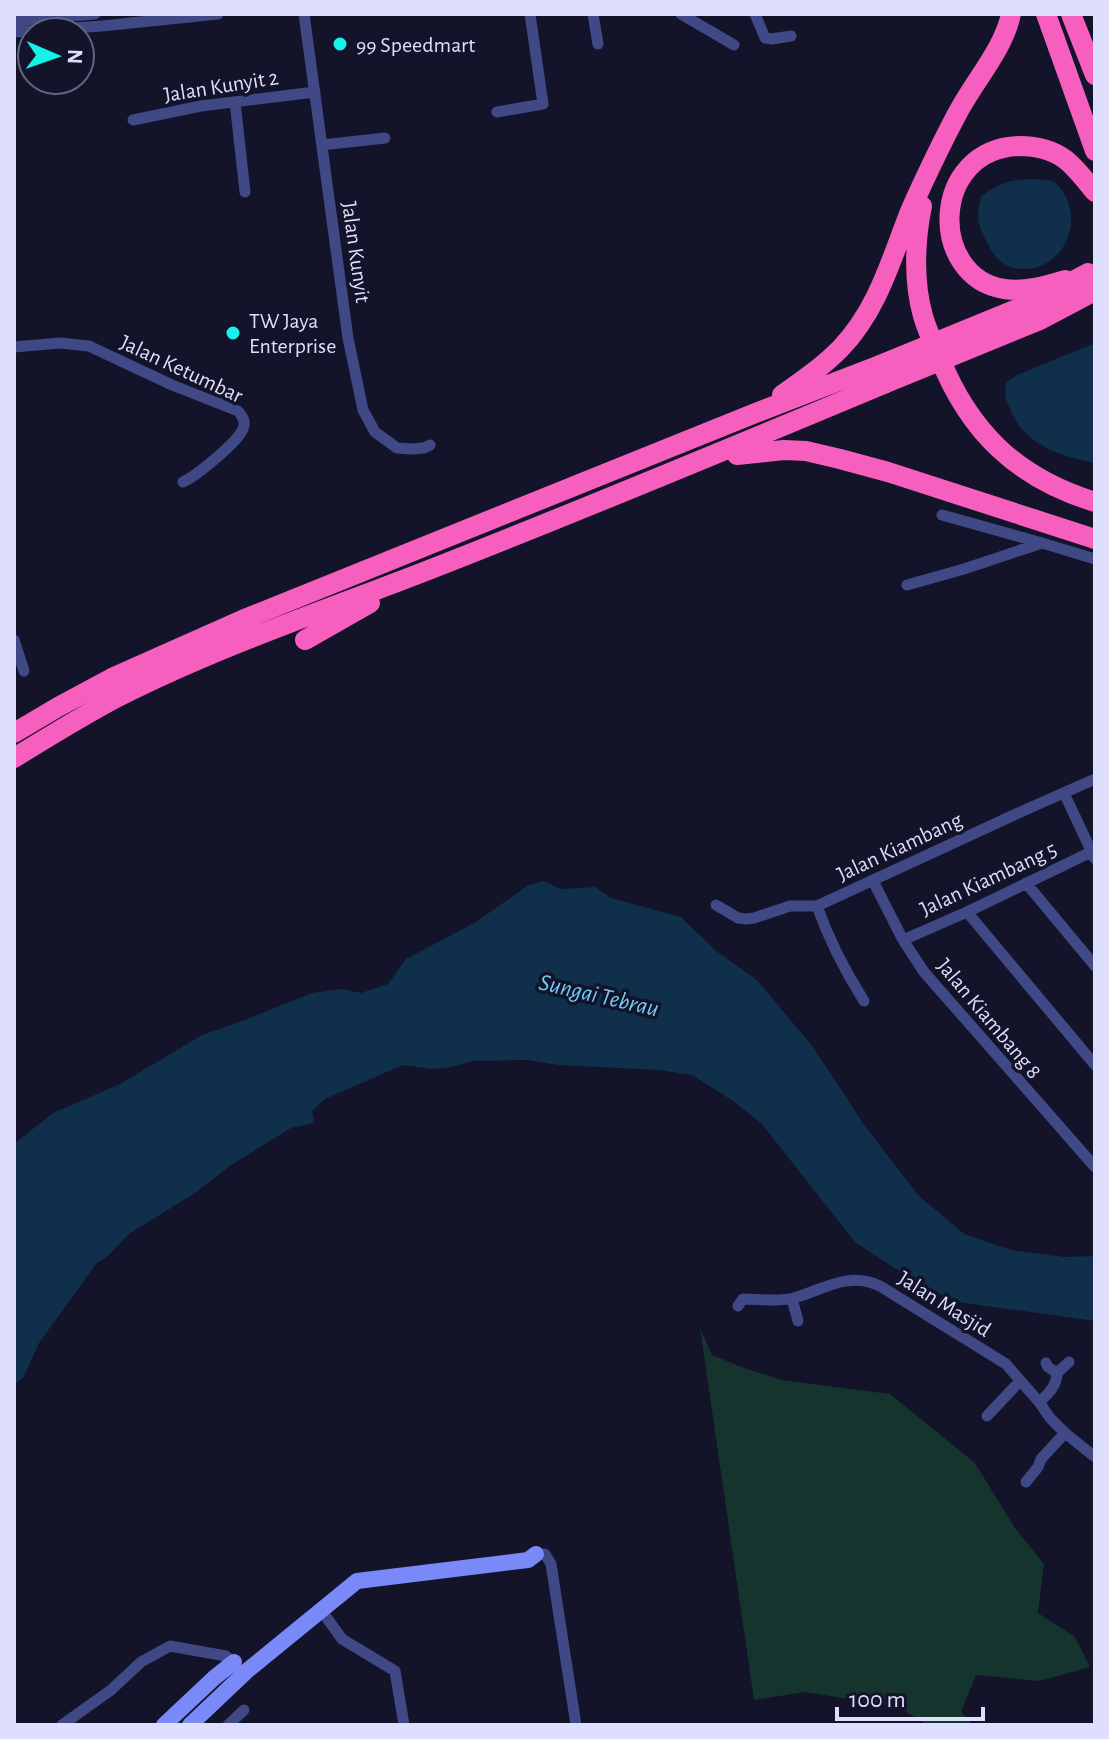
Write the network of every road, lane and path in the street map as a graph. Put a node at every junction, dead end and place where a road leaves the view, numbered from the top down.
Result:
1 (95, 14) edge
2 (218, 14) edge
3 (304, 14) edge
4 (530, 14) edge
5 (593, 14) edge
6 (681, 14) edge
7 (755, 14) edge
8 (1011, 14) edge
9 (1046, 14) edge
10 (1071, 14) edge
11 (14, 21) edge
12 (14, 32) edge
13 (791, 36) dead end
14 (598, 44) dead end
15 (734, 45) dead end
16 (1095, 75) edge
17 (315, 92) junction
18 (235, 102) junction
19 (497, 112) dead end
20 (133, 120) dead end
21 (385, 138) dead end
22 (322, 145) junction
23 (1095, 151) edge
24 (937, 152) junction
25 (245, 192) dead end
26 (1095, 192) edge
27 (1093, 278) edge
28 (14, 347) edge
29 (883, 374) junction
30 (758, 412) junction
31 (430, 445) dead end
32 (704, 460) junction
33 (183, 482) dead end
34 (1095, 502) edge
35 (942, 515) dead end
36 (1095, 539) edge
37 (1042, 543) junction
38 (1095, 559) edge
39 (426, 571) junction
40 (907, 585) dead end
41 (14, 640) edge
42 (305, 640) dead end
43 (24, 671) dead end
44 (14, 733) edge
45 (14, 758) edge
46 (1095, 779) edge
47 (1064, 793) junction
48 (1093, 855) edge
49 (873, 881) junction
50 (1026, 883) junction
51 (716, 905) dead end
52 (817, 906) junction
53 (967, 912) junction
54 (903, 940) junction
55 (1095, 966) edge
56 (864, 1001) dead end
57 (1095, 1065) edge
58 (1095, 1167) edge
59 (792, 1299) junction
60 (738, 1306) dead end
61 (798, 1321) dead end
62 (1069, 1362) dead end
63 (1046, 1363) dead end
64 (1057, 1373) junction
65 (1020, 1381) junction
66 (1039, 1402) junction
67 (987, 1416) dead end
68 (1065, 1433) junction
69 (1095, 1457) edge
70 (1026, 1482) dead end
71 (536, 1554) joint
72 (321, 1610) junction
73 (238, 1669) junction
74 (244, 1710) dead end
75 (62, 1725) edge
76 (164, 1725) edge
77 (190, 1725) edge
78 (228, 1725) edge
79 (404, 1725) edge
80 (576, 1725) edge

1 - 11 street
2 - 12 street
3 - 17 street, Jalan Kunyit
4 - 19 street
5 - 14 street
6 - 15 street
7 - 13 street
8 - 24 highway
9 - 23 highway
10 - 16 highway
17 - 18 street, Jalan Kunyit 2
17 - 22 street, Jalan Kunyit
18 - 20 street, Jalan Kunyit 2
18 - 25 street
21 - 22 street
22 - 31 street, Jalan Kunyit
24 - 30 highway
24 - 34 highway
26 - 27 highway, bridge
27 - 29 highway, bridge
28 - 33 street, Jalan Ketumbar
29 - 30 highway
29 - 32 highway
30 - 44 highway
32 - 36 highway
32 - 39 highway
35 - 37 street
37 - 38 street
37 - 40 street
39 - 42 highway
39 - 45 highway
41 - 43 street
46 - 47 street, Jalan Kiambang
47 - 48 street
47 - 49 street, Jalan Kiambang
48 - 50 street, Jalan Kiambang 5
49 - 52 street, Jalan Kiambang
49 - 54 street, Jalan Kiambang 8
50 - 53 street, Jalan Kiambang 5
50 - 55 street
51 - 52 street
52 - 56 street, Jalan Kiambang
53 - 54 street, Jalan Kiambang 5
53 - 57 street
54 - 58 street, Jalan Kiambang 8
59 - 60 street, Jalan Masjid
59 - 61 street
59 - 65 street, Jalan Masjid
62 - 64 street
63 - 64 street
64 - 66 street
65 - 66 street, Jalan Masjid
65 - 67 street
66 - 68 street, Jalan Masjid
68 - 69 street, Jalan Masjid
68 - 70 street
71 - 72 street
71 - 80 street
72 - 73 street
72 - 79 street
73 - 75 street
73 - 76 street
73 - 77 street
74 - 78 street

